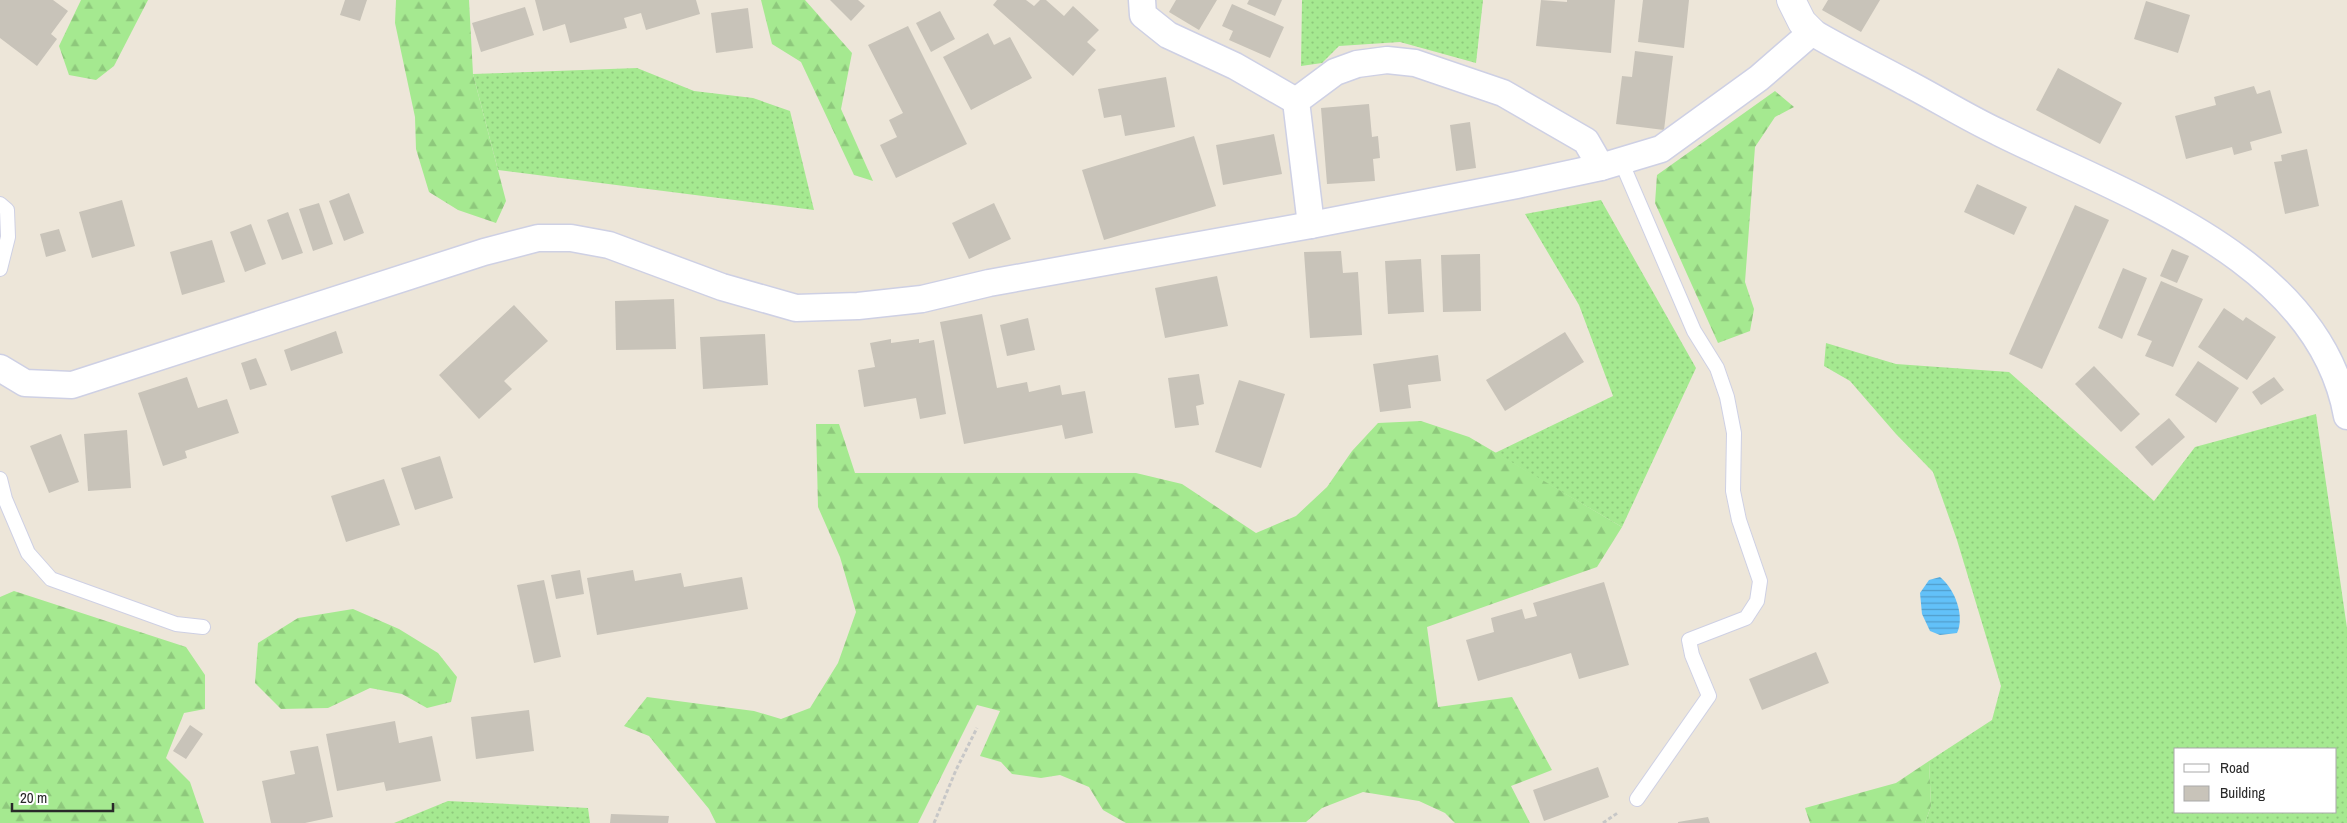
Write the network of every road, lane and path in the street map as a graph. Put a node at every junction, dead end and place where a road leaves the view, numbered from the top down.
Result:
1 (1142, 0) edge
2 (1791, 0) edge
3 (1812, 32) junction
4 (1296, 101) junction
5 (1611, 164) junction
6 (0, 204) edge
7 (1312, 226) junction
8 (0, 269) edge
9 (0, 368) edge
10 (2347, 416) edge
11 (0, 479) edge
12 (203, 627) dead end
13 (977, 728) dead end
14 (1637, 798) dead end
15 (934, 823) edge

1 - 4 street
2 - 3 street
3 - 5 street
3 - 10 street
4 - 5 street
4 - 7 street
5 - 7 street
5 - 14 lane
6 - 8 lane
7 - 9 street
11 - 12 lane
13 - 15 path

